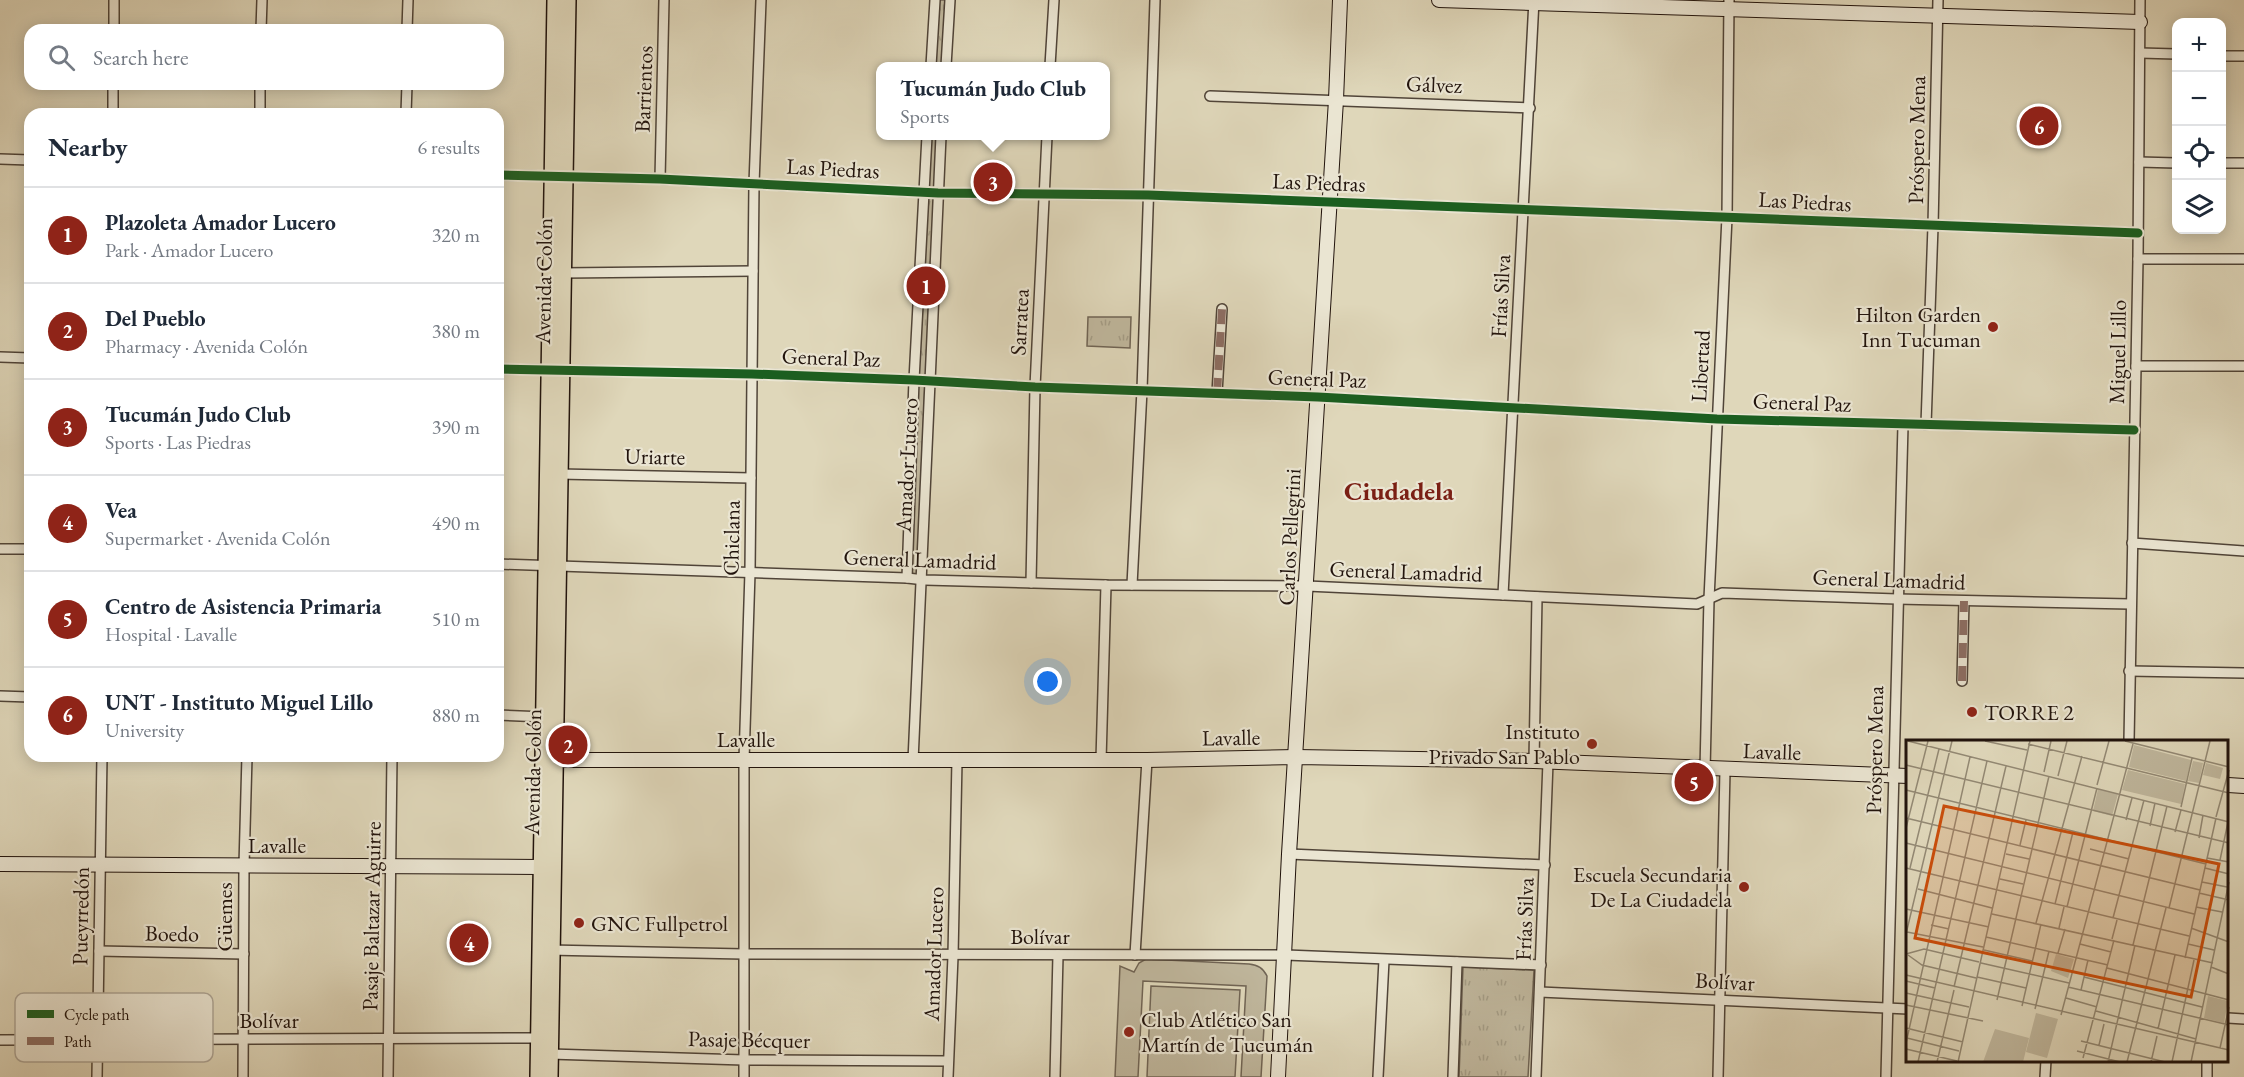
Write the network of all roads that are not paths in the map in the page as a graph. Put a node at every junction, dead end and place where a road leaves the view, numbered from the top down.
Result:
1 (114, 0) edge
2 (262, 0) edge
3 (408, 0) edge
4 (555, 0) edge
5 (568, 0) edge
6 (664, 0) edge
7 (761, 0) edge
8 (935, 0) edge
9 (950, 0) edge
10 (1054, 0) edge
11 (1155, 0) edge
12 (1340, 0) edge
13 (1439, 0) edge
14 (1938, 0) edge
15 (2140, 0) edge
16 (1534, 1) edge
17 (1729, 4) edge
18 (1938, 15) junction
19 (2140, 22) junction
20 (114, 24) edge
21 (261, 24) edge
22 (408, 24) edge
23 (2140, 53) junction
24 (2172, 54) edge
25 (2226, 56) edge
26 (2244, 56) edge
27 (931, 62) edge
28 (946, 62) edge
29 (1050, 62) edge
30 (114, 90) edge
31 (260, 90) edge
32 (407, 90) edge
33 (1210, 96) dead end
34 (1336, 100) junction
35 (113, 108) edge
36 (260, 108) edge
37 (406, 108) edge
38 (1530, 108) junction
39 (927, 140) edge
40 (941, 140) edge
41 (1047, 140) edge
42 (0, 159) edge
43 (24, 160) edge
44 (2139, 162) junction
45 (2172, 162) edge
46 (2226, 163) edge
47 (2244, 163) edge
48 (504, 175) edge
49 (559, 177) junction
50 (660, 179) junction
51 (754, 184) junction
52 (924, 191) junction
53 (938, 193) junction
54 (1044, 195) junction
55 (1148, 195) junction
56 (1330, 202) junction
57 (1524, 210) junction
58 (1727, 217) junction
59 (1933, 226) junction
60 (2138, 233) junction
61 (2138, 259) junction
62 (2244, 259) edge
63 (753, 271) junction
64 (563, 273) junction
65 (1222, 309) dead end
66 (0, 357) edge
67 (24, 358) edge
68 (2136, 366) junction
69 (2244, 366) edge
70 (504, 369) edge
71 (555, 370) junction
72 (752, 374) junction
73 (914, 380) junction
74 (930, 381) junction
75 (1035, 387) junction
76 (1142, 390) junction
77 (1217, 393) junction
78 (1318, 397) junction
79 (1514, 407) junction
80 (1717, 418) junction
81 (1903, 425) junction
82 (1926, 425) junction
83 (2134, 430) junction
84 (559, 474) junction
85 (751, 478) junction
86 (2132, 543) junction
87 (0, 549) edge
88 (24, 549) edge
89 (2244, 550) edge
90 (504, 564) edge
91 (552, 566) junction
92 (750, 572) junction
93 (907, 578) junction
94 (921, 580) junction
95 (1031, 583) junction
96 (1106, 585) junction
97 (1132, 585) junction
98 (1307, 586) junction
99 (1503, 595) junction
100 (1537, 597) junction
101 (1709, 599) junction
102 (1897, 599) junction
103 (1964, 601) junction
104 (2130, 603) junction
105 (2129, 671) junction
106 (2244, 673) edge
107 (1962, 681) dead end
108 (0, 696) edge
109 (24, 697) edge
110 (504, 716) edge
111 (544, 717) junction
112 (2129, 740) edge
113 (1296, 757) junction
114 (554, 760) junction
115 (744, 760) junction
116 (957, 760) junction
117 (1101, 760) junction
118 (1147, 760) junction
119 (913, 761) junction
120 (1534, 761) junction
121 (102, 762) edge
122 (247, 762) edge
123 (392, 762) edge
124 (1548, 762) junction
125 (1705, 770) junction
126 (1725, 770) junction
127 (1892, 776) junction
128 (1906, 776) edge
129 (2229, 785) edge
130 (2244, 786) edge
131 (1290, 854) junction
132 (0, 864) edge
133 (1545, 865) junction
134 (101, 866) junction
135 (244, 866) junction
136 (391, 867) junction
137 (547, 867) junction
138 (545, 950) junction
139 (99, 951) junction
140 (244, 954) junction
141 (744, 954) junction
142 (1058, 955) junction
143 (1135, 955) junction
144 (1286, 955) junction
145 (953, 956) junction
146 (1384, 960) junction
147 (1457, 962) junction
148 (1541, 965) junction
149 (1540, 992) junction
150 (98, 993) edge
151 (1719, 1000) junction
152 (1887, 1009) junction
153 (1906, 1009) edge
154 (2229, 1018) edge
155 (2244, 1019) edge
156 (539, 1038) junction
157 (0, 1040) edge
158 (15, 1040) edge
159 (213, 1040) edge
160 (244, 1040) junction
161 (389, 1040) junction
162 (550, 1054) junction
163 (744, 1060) junction
164 (948, 1060) junction
165 (2046, 1062) edge
166 (243, 1077) edge
167 (388, 1077) edge
168 (538, 1077) edge
169 (550, 1077) edge
170 (744, 1077) edge
171 (948, 1077) edge
172 (1055, 1077) edge
173 (1278, 1077) edge
174 (1378, 1077) edge
175 (1453, 1077) edge
176 (1536, 1077) edge
177 (1718, 1077) edge
178 (1886, 1077) edge
179 (2045, 1077) edge

1 - 20 street
2 - 21 street
3 - 22 street
4 - 49 main road, Avenida Colón
5 - 49 main road, Avenida Colón
6 - 50 street, Barrientos
7 - 51 street, Chiclana
8 - 27 street
9 - 28 street
10 - 29 street
11 - 55 street
12 - 34 street, Carlos Pellegrini
13 - 16 street
14 - 18 street, Próspero Mena
15 - 19 street, Miguel Lillo
16 - 17 street
16 - 38 street, Frías Silva
17 - 18 street
17 - 58 street, Libertad
18 - 19 street
18 - 59 street, Próspero Mena
19 - 23 street, Miguel Lillo
23 - 24 street
23 - 44 street, Miguel Lillo
25 - 26 street
30 - 35 street
31 - 36 street
32 - 37 street
33 - 34 street, Gálvez
34 - 38 street, Gálvez
34 - 56 street, Carlos Pellegrini
38 - 57 street, Frías Silva
39 - 52 street, Amador Lucero
40 - 53 street, Amador Lucero
41 - 54 street, Sarratea
42 - 43 street
44 - 45 street
44 - 60 street, Miguel Lillo
46 - 47 street
48 - 49 street, Las Piedras
49 - 50 street, Las Piedras
49 - 64 main road, Avenida Colón
49 - 71 main road, Avenida Colón
50 - 51 street, Las Piedras
51 - 52 street, Las Piedras
51 - 63 street, Chiclana
52 - 53 street, Las Piedras
52 - 73 street, Amador Lucero
53 - 54 street, Las Piedras
53 - 74 street, Amador Lucero
54 - 55 street, Las Piedras
54 - 75 street, Sarratea
55 - 56 street, Las Piedras
55 - 76 street
56 - 57 street, Las Piedras
56 - 78 street, Carlos Pellegrini
57 - 58 street, Las Piedras
57 - 79 street, Frías Silva
58 - 59 street, Las Piedras
58 - 80 street, Libertad
59 - 60 street, Las Piedras
59 - 82 street, Próspero Mena
60 - 61 street, Miguel Lillo
61 - 62 street
61 - 68 street, Miguel Lillo
63 - 64 street
63 - 72 street, Chiclana
64 - 71 main road, Avenida Colón
65 - 77 street
66 - 67 street
68 - 69 street
68 - 83 street, Miguel Lillo
70 - 71 street, General Paz
71 - 72 street, General Paz
71 - 84 main road, Avenida Colón
71 - 91 main road, Avenida Colón
72 - 73 street, General Paz
72 - 85 street, Chiclana
73 - 74 street, General Paz
73 - 93 street, Amador Lucero
74 - 75 street, General Paz
74 - 94 street, Amador Lucero
75 - 76 street, General Paz
75 - 95 street, Sarratea
76 - 77 street, General Paz
76 - 97 street
77 - 78 street, General Paz
78 - 79 street, General Paz
78 - 98 street, Carlos Pellegrini
79 - 80 street, General Paz
79 - 99 street, Frías Silva
80 - 81 street, General Paz
80 - 101 street, Libertad
81 - 82 street, General Paz
81 - 102 street, Próspero Mena
82 - 83 street, General Paz
83 - 86 street, Miguel Lillo
84 - 85 street, Uriarte
84 - 91 main road, Avenida Colón
85 - 92 street, Chiclana
86 - 89 street
86 - 104 street, Miguel Lillo
87 - 88 street
90 - 91 street, General Lamadrid
91 - 92 street, General Lamadrid
91 - 111 main road, Avenida Colón
91 - 114 main road, Avenida Colón
92 - 93 street, General Lamadrid
92 - 115 street, Chiclana
93 - 94 street, General Lamadrid
94 - 95 street, General Lamadrid
94 - 119 street, Amador Lucero
95 - 96 street, General Lamadrid
96 - 97 street, General Lamadrid
96 - 117 street
97 - 98 street, General Lamadrid
98 - 99 street, General Lamadrid
98 - 113 street, Carlos Pellegrini
99 - 100 street, General Lamadrid
100 - 101 street, General Lamadrid
100 - 120 street
101 - 102 street, General Lamadrid
101 - 125 street, Libertad
102 - 103 street, General Lamadrid
102 - 127 street, Próspero Mena
103 - 104 street, General Lamadrid
103 - 107 street
104 - 105 street, Miguel Lillo
105 - 106 street
105 - 112 street, Miguel Lillo
108 - 109 street
110 - 111 street
111 - 137 main road, Avenida Colón
113 - 118 street, Lavalle
113 - 120 street, Lavalle
113 - 131 street, Carlos Pellegrini
114 - 115 street, Lavalle
114 - 137 main road, Avenida Colón
115 - 119 street, Lavalle
115 - 141 street, Chiclana
116 - 117 street, Lavalle
116 - 119 street, Lavalle
116 - 145 street, Amador Lucero
117 - 118 street, Lavalle
118 - 143 street
120 - 124 street, Lavalle
121 - 134 street, Pueyrredón
122 - 135 street, Güemes
123 - 136 street, Pasaje Baltazar Aguirre
124 - 125 street, Lavalle
124 - 133 street, Frías Silva
125 - 126 street, Lavalle
126 - 127 street, Lavalle
126 - 151 street
127 - 128 street, Lavalle
127 - 152 street, Próspero Mena
129 - 130 street
131 - 133 street
131 - 144 street, Carlos Pellegrini
132 - 134 street, Lavalle
133 - 148 street, Frías Silva
134 - 135 street, Lavalle
134 - 139 street, Pueyrredón
135 - 136 street, Lavalle
135 - 140 street, Güemes
136 - 137 street, Lavalle
136 - 161 street, Pasaje Baltazar Aguirre
137 - 138 main road, Avenida Colón
138 - 141 street, Bolívar
138 - 156 main road, Avenida Colón
138 - 162 main road, Avenida Colón
139 - 140 street, Boedo
139 - 150 street, Pueyrredón
140 - 160 street, Güemes
141 - 145 street, Bolívar
141 - 163 street, Chiclana
142 - 143 street, Bolívar
142 - 145 street, Bolívar
142 - 172 street
143 - 144 street, Bolívar
144 - 146 street, Bolívar
144 - 173 street, Carlos Pellegrini
145 - 164 street, Amador Lucero
146 - 147 street, Bolívar
146 - 174 street
147 - 148 street, Bolívar
147 - 175 street
148 - 149 street, Frías Silva
149 - 151 street, Bolívar
149 - 176 street, Frías Silva
151 - 152 street, Bolívar
151 - 177 street
152 - 153 street, Bolívar
152 - 178 street, Próspero Mena
154 - 155 street
156 - 161 street, Bolívar
156 - 168 main road, Avenida Colón
157 - 158 street, Bolívar
159 - 160 street, Bolívar
160 - 161 street, Bolívar
160 - 166 street, Güemes
161 - 167 street, Pasaje Baltazar Aguirre
162 - 163 street, Pasaje Bécquer
162 - 169 main road, Avenida Colón
163 - 164 street, Pasaje Bécquer
163 - 170 street, Chiclana
164 - 171 street, Amador Lucero
165 - 179 street

